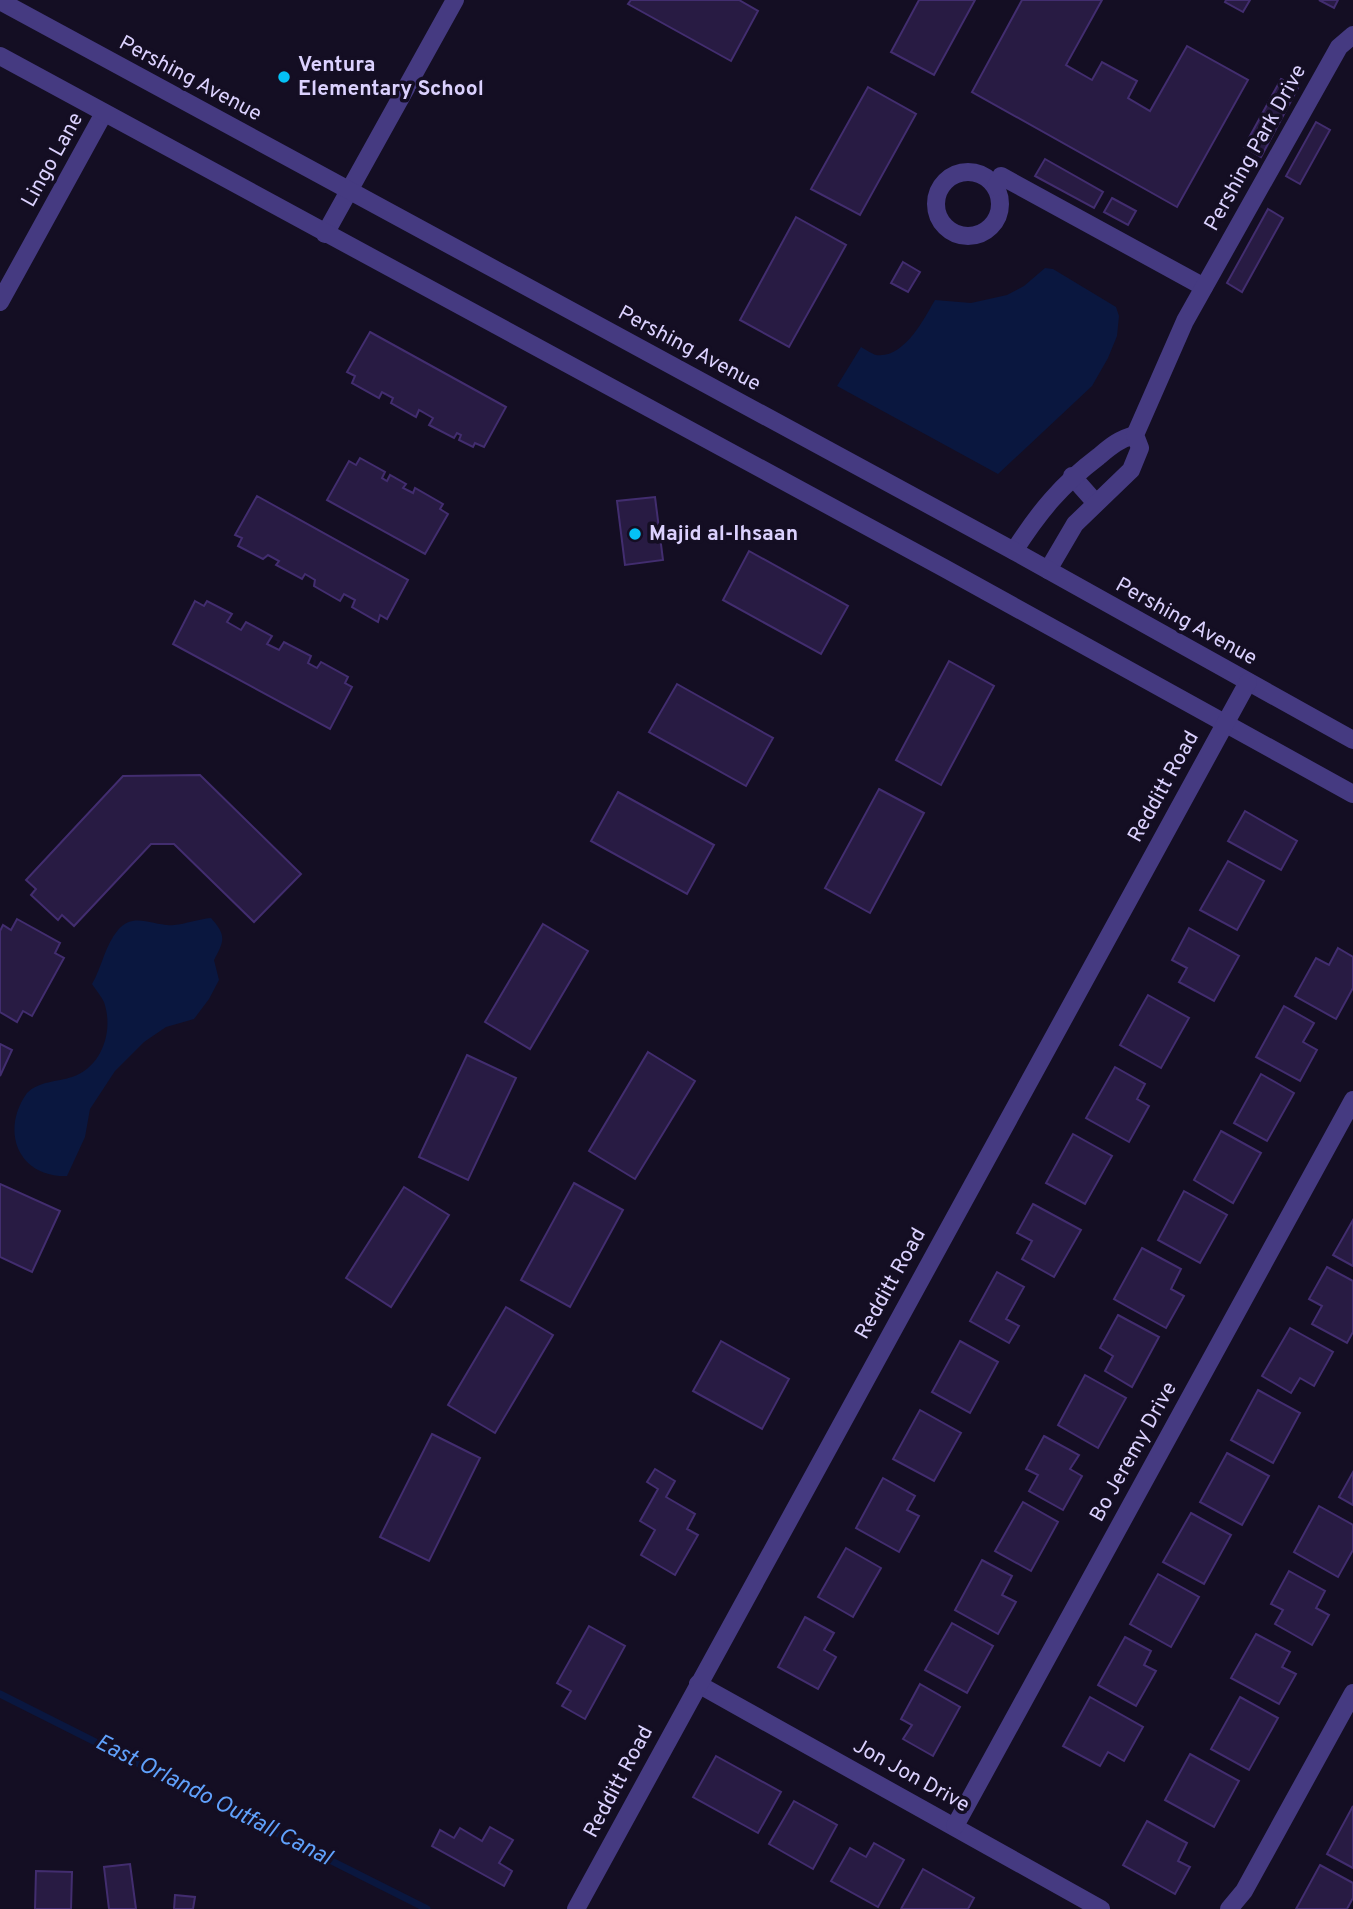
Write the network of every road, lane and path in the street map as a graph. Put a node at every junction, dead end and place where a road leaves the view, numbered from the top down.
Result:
1 (456, 0) edge
2 (0, 1) edge
3 (1353, 35) edge
4 (0, 56) edge
5 (104, 113) junction
6 (996, 187) dead end
7 (349, 191) junction
8 (326, 234) junction
9 (1204, 287) junction
10 (0, 302) edge
11 (1135, 435) junction
12 (1072, 476) junction
13 (1096, 502) junction
14 (1014, 551) junction
15 (1048, 570) junction
16 (1248, 682) junction
17 (1226, 723) junction
18 (1353, 740) edge
19 (1353, 793) edge
20 (1353, 1100) edge
21 (698, 1684) junction
22 (1353, 1693) edge
23 (955, 1826) junction
24 (576, 1909) edge
25 (1101, 1909) edge
26 (1229, 1909) edge

1 - 7 street
2 - 7 street, Pershing Avenue
3 - 9 street, Pershing Park Drive
4 - 5 street
5 - 8 street
5 - 10 street, Lingo Lane
6 - 9 street
7 - 8 street
7 - 14 street, Pershing Avenue
8 - 17 street
9 - 11 street, Pershing Park Drive
11 - 12 street
11 - 13 street, Pershing Park Drive
12 - 13 street
12 - 14 street
13 - 15 street, Pershing Park Drive
14 - 15 street, Pershing Avenue
15 - 16 street, Pershing Avenue
16 - 17 street, Redditt Road
16 - 18 street, Pershing Avenue
17 - 19 street
17 - 21 street, Redditt Road
20 - 23 street, Bo Jeremy Drive
21 - 23 street, Jon Jon Drive
21 - 24 street, Redditt Road
22 - 26 street
23 - 25 street, Jon Jon Drive

